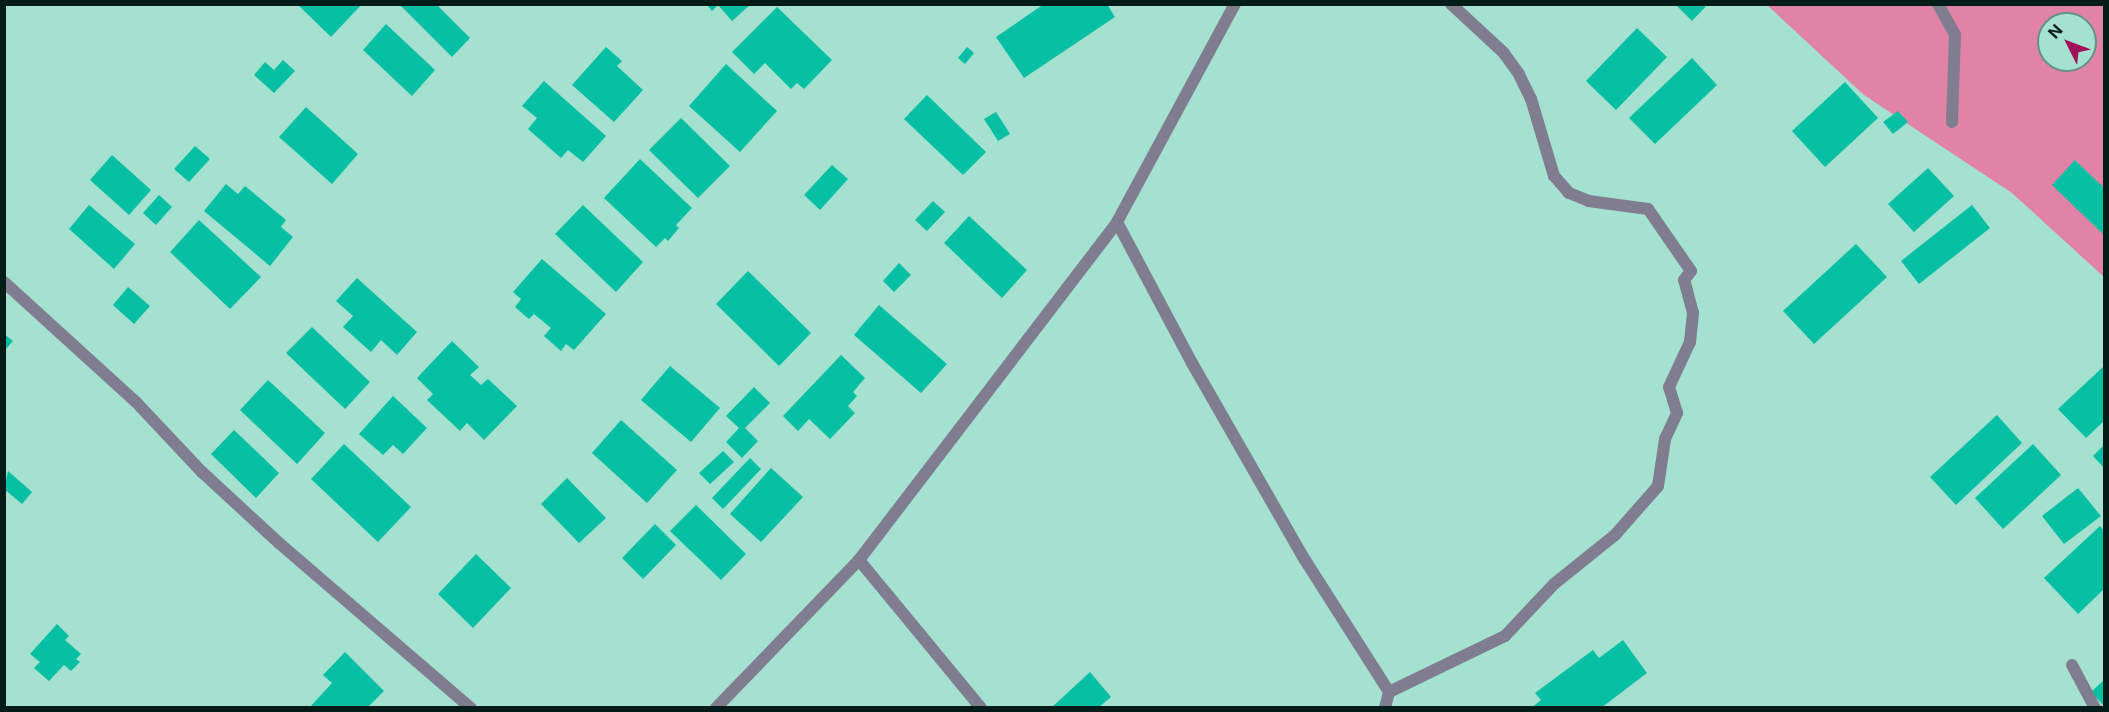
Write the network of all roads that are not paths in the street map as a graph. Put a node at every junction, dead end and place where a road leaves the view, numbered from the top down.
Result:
1 (1235, 4) edge
2 (1451, 4) edge
3 (1938, 4) edge
4 (1952, 122) dead end
5 (1117, 222) junction
6 (4, 282) edge
7 (859, 560) junction
8 (2072, 665) dead end
9 (1389, 692) junction
10 (471, 708) edge
11 (716, 708) edge
12 (981, 708) edge
13 (1385, 708) edge
14 (2095, 708) edge

1 - 5 street
2 - 9 street
3 - 4 street
5 - 7 street
5 - 9 street
6 - 10 street
7 - 11 street
7 - 12 street
8 - 14 street
9 - 13 street

